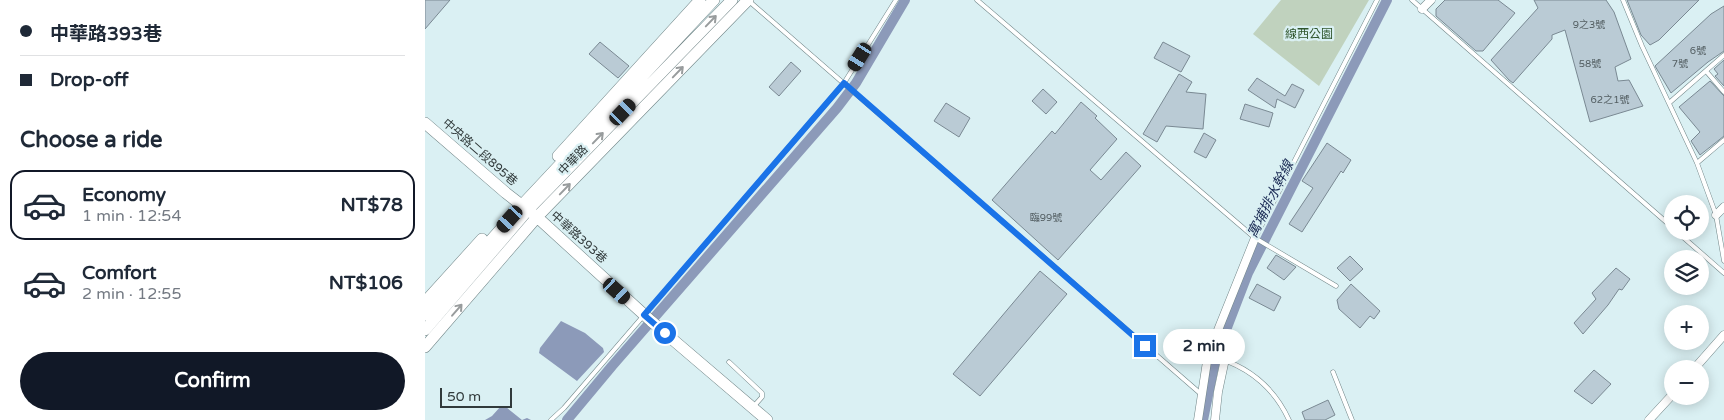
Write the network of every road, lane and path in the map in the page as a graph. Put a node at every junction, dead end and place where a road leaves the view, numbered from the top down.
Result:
1 (700, 0) edge
2 (714, 0) edge
3 (732, 0) edge
4 (748, 0) edge
5 (896, 0) edge
6 (977, 0) edge
7 (1377, 0) edge
8 (1412, 0) edge
9 (1431, 0) edge
10 (1623, 0) edge
11 (1422, 9) junction
12 (1724, 55) edge
13 (1706, 71) junction
14 (844, 83) junction
15 (1724, 92) edge
16 (1669, 103) junction
17 (425, 123) edge
18 (1724, 140) edge
19 (1697, 163) junction
20 (1724, 207) edge
21 (526, 208) junction
22 (1716, 215) junction
23 (1664, 220) edge
24 (1255, 238) junction
25 (1686, 240) edge
26 (1724, 261) edge
27 (1724, 273) edge
28 (1336, 286) dead end
29 (425, 302) edge
30 (425, 315) edge
31 (648, 318) junction
32 (425, 330) edge
33 (1724, 335) edge
34 (425, 347) edge
35 (1208, 355) junction
36 (1225, 359) junction
37 (1702, 360) edge
38 (729, 362) dead end
39 (1333, 372) dead end
40 (1201, 394) junction
41 (1664, 404) edge
42 (753, 408) junction
43 (551, 420) edge
44 (767, 420) edge
45 (1198, 420) edge
46 (1215, 420) edge
47 (1289, 420) edge
48 (1351, 420) edge
49 (1649, 420) edge

1 - 21 main road, 中華路
2 - 21 main road, 中華路
21 -> 3 main road, 中華路
4 - 14 lane
21 -> 4 main road, 中華路
5 - 14 lane
6 - 24 lane
7 - 24 lane
8 - 11 lane
9 - 11 street
10 - 16 lane
11 - 23 lane
12 - 13 lane
13 - 15 lane
13 - 16 lane
14 - 31 lane
14 - 40 lane
16 - 19 lane
17 - 21 main road, 中央路二段895巷
18 - 19 lane
19 - 22 lane
20 - 22 street
21 - 29 main road, 中華路
21 - 30 main road, 中華路
21 - 31 main road, 中華路393巷
21 - 32 main road, 中華路
34 -> 21 main road, 中華路
22 - 26 lane
24 - 28 lane
24 - 35 street
25 - 27 lane
31 - 42 main road, 中華路393巷
31 - 43 lane
33 - 37 street
35 - 36 lane
35 - 40 street
36 - 46 street
36 - 47 lane
38 - 42 lane
39 - 48 lane
40 - 45 street
41 - 49 street
42 - 44 main road, 中華路393巷

